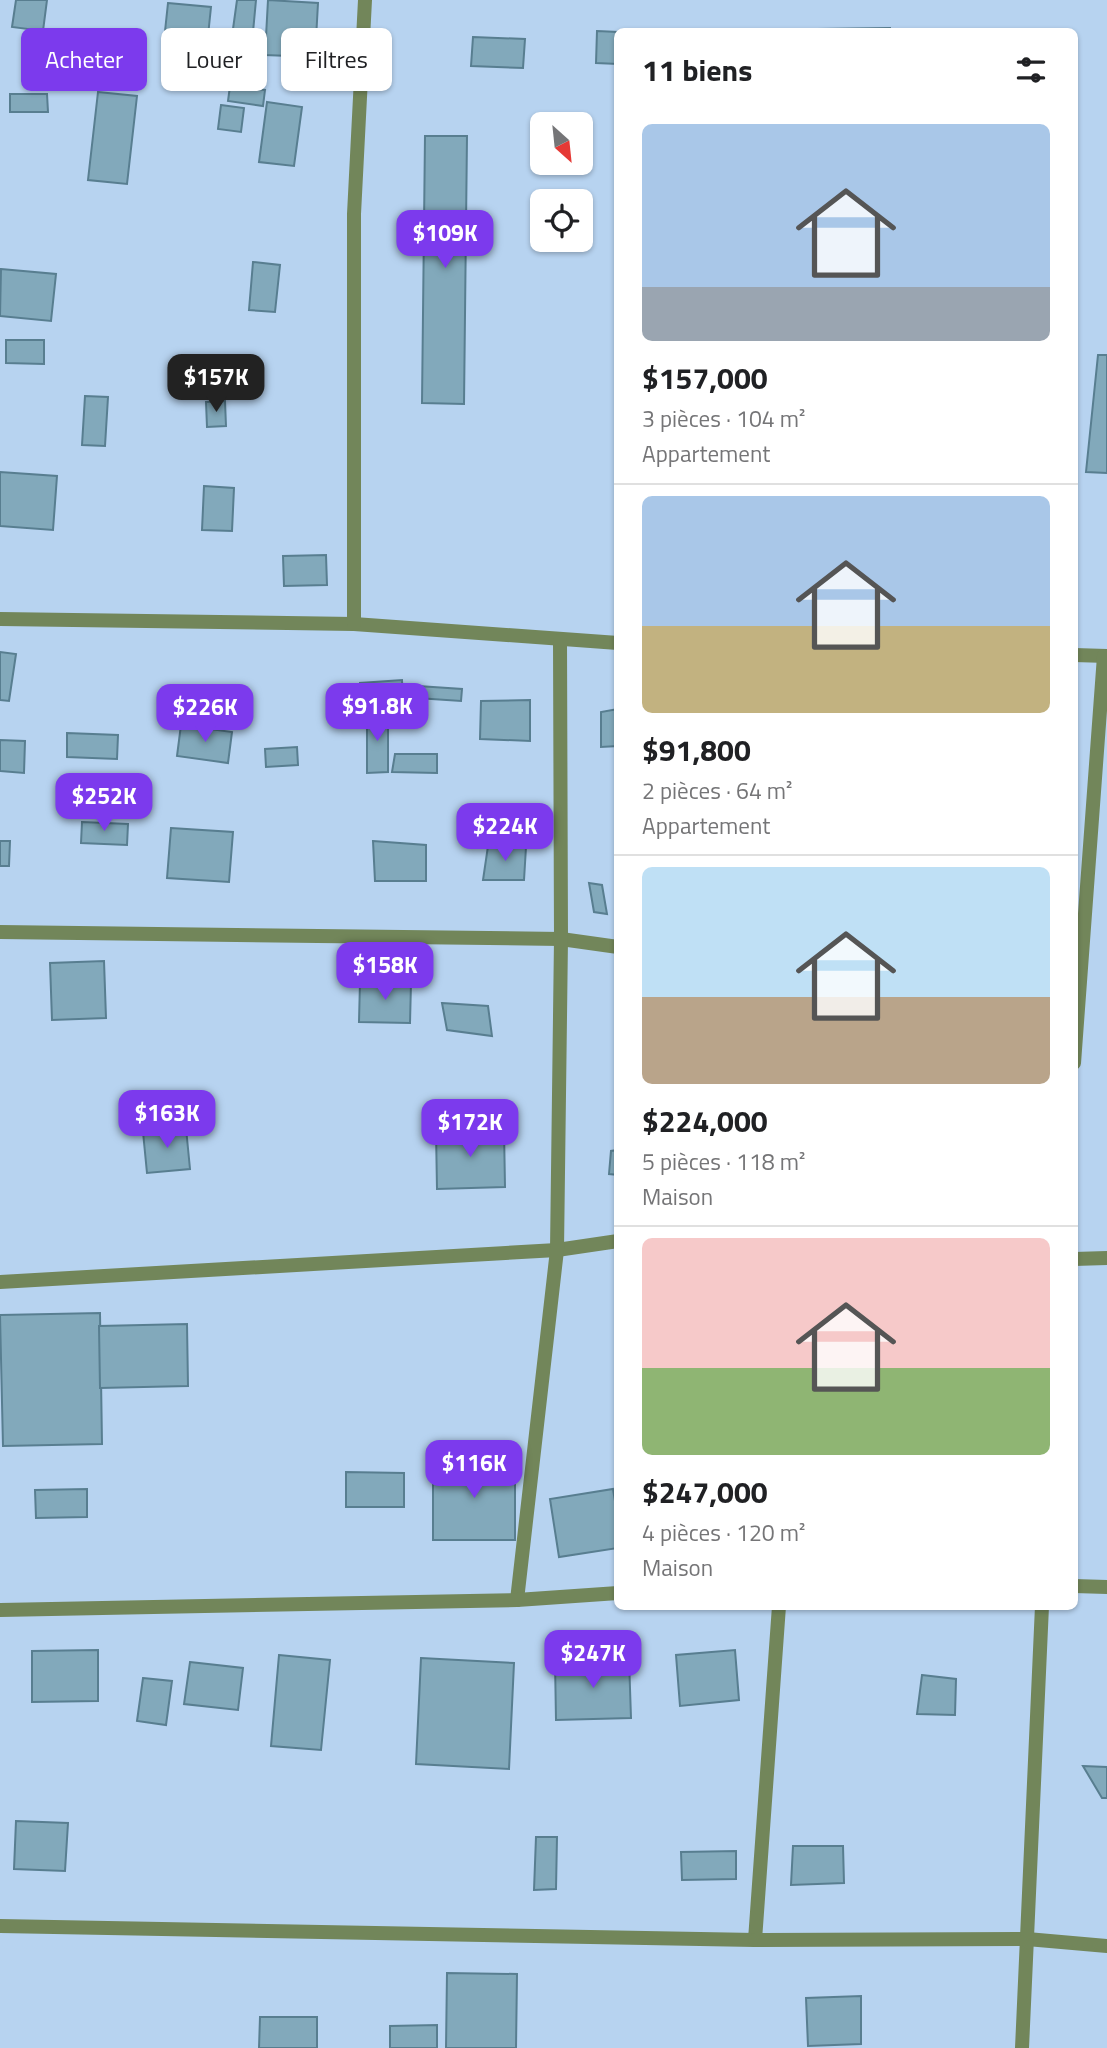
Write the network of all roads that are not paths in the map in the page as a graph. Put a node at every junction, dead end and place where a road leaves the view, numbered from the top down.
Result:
1 (365, 0) edge
2 (0, 619) edge
3 (354, 624) junction
4 (560, 641) junction
5 (614, 643) edge
6 (1078, 656) edge
7 (1105, 656) edge
8 (0, 932) edge
9 (561, 939) junction
10 (614, 946) edge
11 (1078, 983) edge
12 (614, 1242) edge
13 (557, 1250) junction
14 (1107, 1258) edge
15 (1078, 1259) edge
16 (0, 1282) edge
17 (1078, 1586) edge
18 (1107, 1587) edge
19 (614, 1593) edge
20 (517, 1600) junction
21 (0, 1610) edge
22 (779, 1610) edge
23 (1042, 1610) edge
24 (0, 1926) edge
25 (1027, 1939) junction
26 (755, 1940) junction
27 (1107, 1946) edge
28 (1022, 2048) edge

1 - 3 street
2 - 3 street
3 - 4 street
4 - 5 street
4 - 9 street
6 - 7 street
7 - 11 street
8 - 9 street
9 - 10 street
9 - 13 street
12 - 13 street
13 - 16 street
13 - 20 street
14 - 15 street
17 - 18 street
19 - 20 street
20 - 21 street
22 - 26 street
23 - 25 street
24 - 26 street
25 - 26 street
25 - 27 street
25 - 28 street

